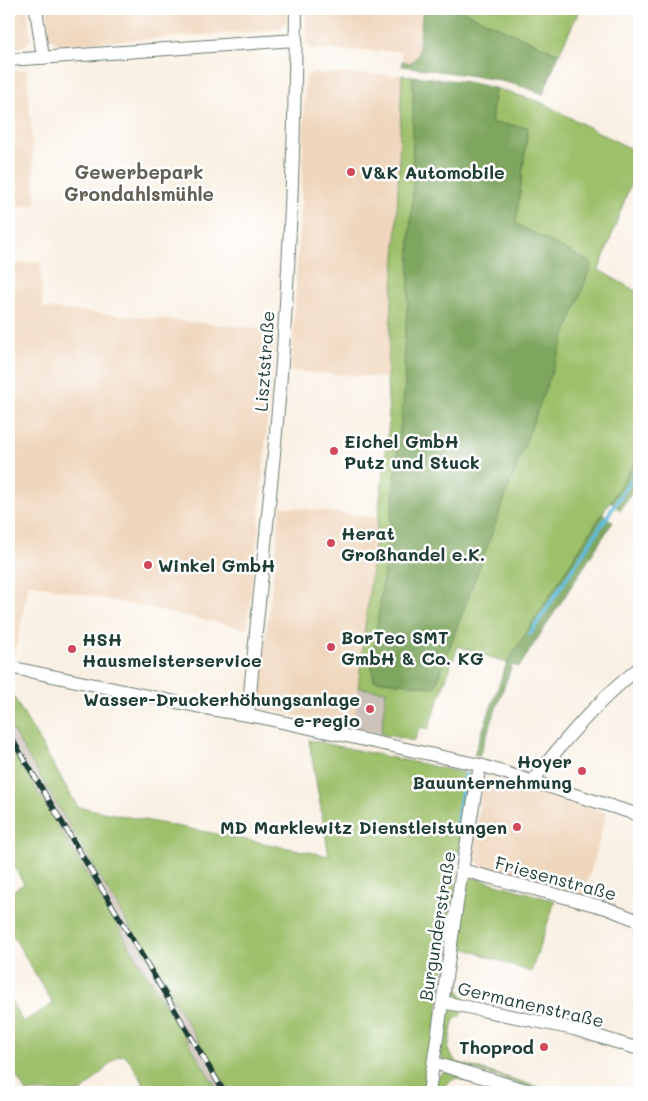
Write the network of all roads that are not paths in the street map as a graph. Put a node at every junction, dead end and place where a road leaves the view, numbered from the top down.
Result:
1 (36, 9) edge
2 (296, 9) edge
3 (296, 40) junction
4 (44, 58) junction
5 (9, 60) edge
6 (9, 667) edge
7 (639, 668) edge
8 (248, 715) junction
9 (480, 765) junction
10 (532, 782) junction
11 (639, 816) edge
12 (462, 870) junction
13 (639, 921) edge
14 (443, 1002) junction
15 (639, 1049) edge
16 (434, 1063) junction
17 (429, 1092) edge
18 (534, 1092) edge

1 - 4 street
2 - 3 street, Lisztstraße
3 - 4 street
3 - 8 street, Lisztstraße
4 - 5 street
6 - 8 street
7 - 10 street
8 - 9 street
9 - 10 street
9 - 12 street, Burgunderstraße
10 - 11 street
12 - 13 street, Friesenstraße
12 - 14 street, Burgunderstraße
14 - 15 street, Germanenstraße
14 - 16 street, Burgunderstraße
16 - 17 street, Burgunderstraße
16 - 18 street

